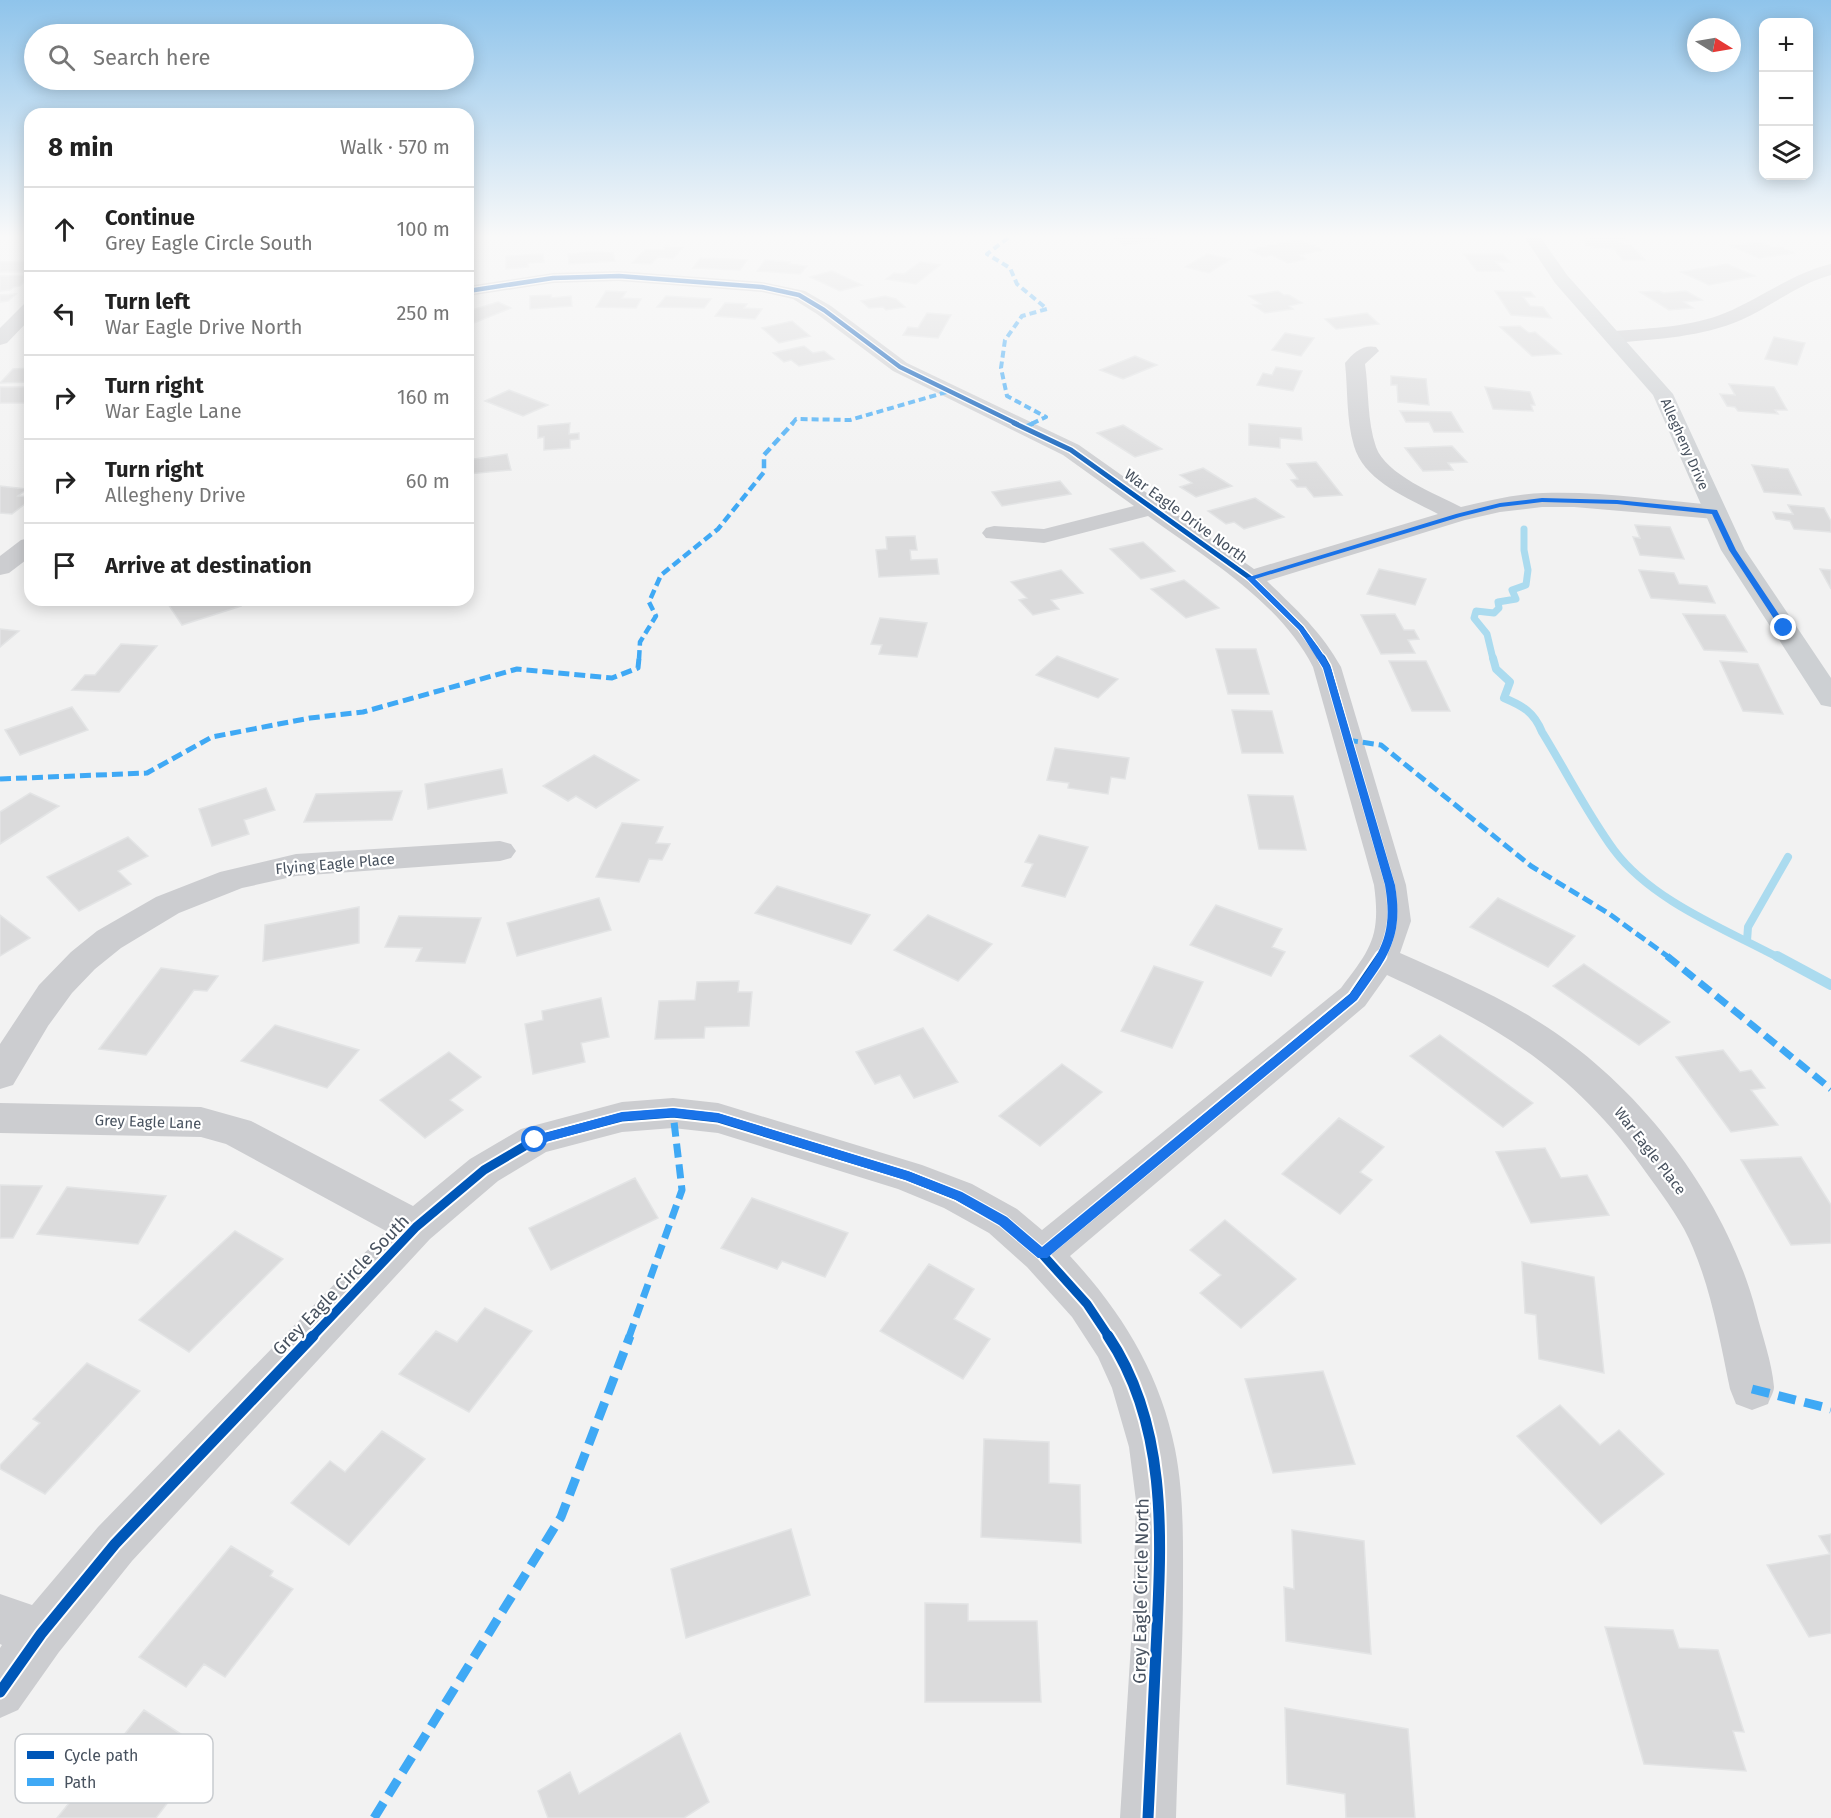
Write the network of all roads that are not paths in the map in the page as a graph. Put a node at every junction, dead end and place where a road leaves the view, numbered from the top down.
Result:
1 (15, 323) edge
2 (841, 323) edge
3 (1602, 323) edge
4 (1711, 323) edge
5 (24, 330) edge
6 (4, 334) edge
7 (1615, 337) junction
8 (1369, 351) dead end
9 (1153, 508) junction
10 (1715, 512) junction
11 (1458, 515) junction
12 (994, 533) dead end
13 (24, 549) edge
14 (0, 568) edge
15 (1250, 578) junction
16 (1831, 699) edge
17 (500, 851) dead end
18 (1381, 958) junction
19 (0, 1075) edge
20 (0, 1118) edge
21 (416, 1227) junction
22 (1042, 1254) junction
23 (1752, 1389) dead end
24 (21, 1627) edge
25 (0, 1692) edge
26 (1148, 1818) edge

1 - 6 street
2 - 9 street, War Eagle Drive North
3 - 7 street, Allegheny Drive
4 - 7 street
5 - 6 street
7 - 10 street, Allegheny Drive
8 - 11 street
9 - 12 street, War Eagle Drive North
9 - 15 street, War Eagle Drive North
10 - 11 street
10 - 16 street, Allegheny Drive
11 - 15 street
13 - 14 street
15 - 18 street, War Eagle Drive North
17 - 19 street, Flying Eagle Place
18 - 22 street, War Eagle Drive North
18 - 23 street, War Eagle Place
20 - 21 street, Grey Eagle Lane
21 - 22 street, Grey Eagle Circle South
21 - 24 street, Grey Eagle Circle South
22 - 26 street, Grey Eagle Circle North
24 - 25 street, Grey Eagle Circle South

